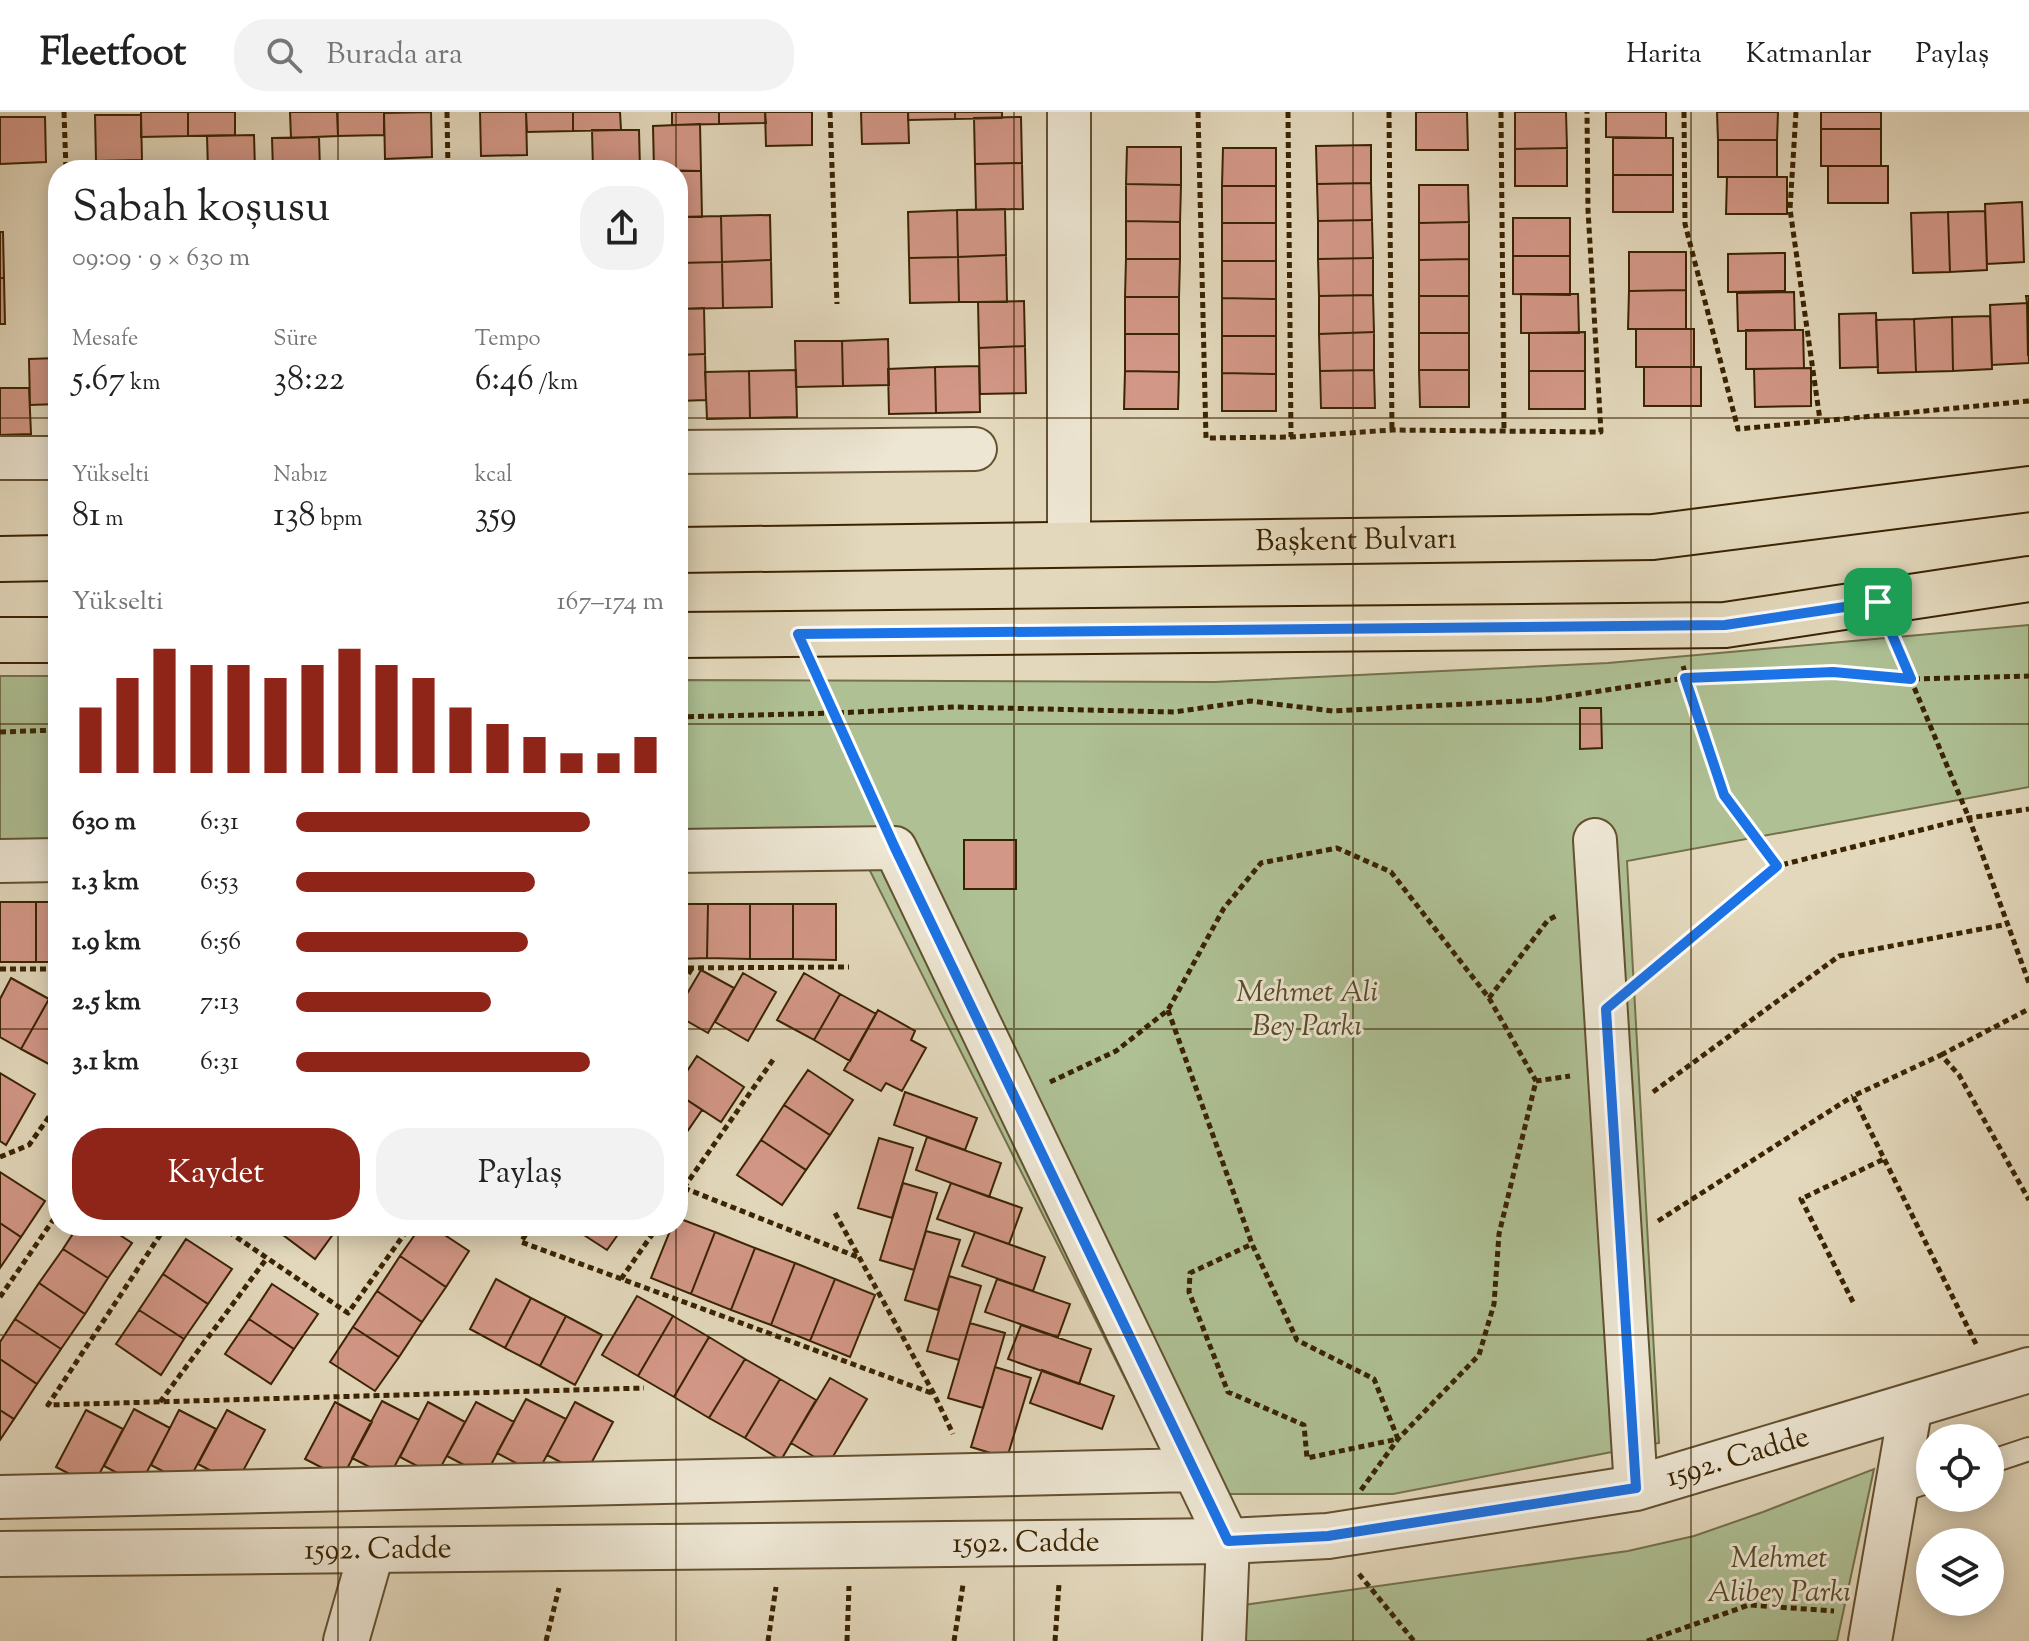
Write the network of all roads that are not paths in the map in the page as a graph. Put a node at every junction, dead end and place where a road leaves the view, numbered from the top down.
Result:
1 (1069, 112) edge
2 (975, 449) dead end
3 (688, 452) edge
4 (0, 458) edge
5 (48, 458) edge
6 (2029, 489) edge
7 (1069, 545) junction
8 (688, 550) edge
9 (48, 558) edge
10 (0, 559) edge
11 (2029, 579) edge
12 (688, 635) edge
13 (0, 640) edge
14 (48, 640) edge
15 (1595, 840) dead end
16 (688, 851) edge
17 (48, 860) edge
18 (0, 861) edge
19 (2011, 1376) edge
20 (1911, 1405) junction
21 (2029, 1449) edge
22 (2004, 1457) edge
23 (1193, 1470) junction
24 (1913, 1487) edge
25 (1636, 1488) junction
26 (0, 1497) edge
27 (1228, 1541) junction
28 (372, 1550) junction
29 (0, 1554) edge
30 (1872, 1628) edge
31 (346, 1641) edge
32 (1224, 1641) edge

1 - 7 street
2 - 3 street
4 - 5 street
6 - 7 main road, Başkent Bulvarı
7 - 8 main road, Başkent Bulvarı
9 - 10 main road
11 - 12 main road
13 - 14 main road
15 - 25 street
16 - 23 street
17 - 18 street
19 - 20 street, 1592. Cadde
20 - 24 street
20 - 25 street, 1592. Cadde
21 - 22 lane
23 - 26 street
23 - 27 street
24 - 30 street
25 - 27 street, 1592. Cadde
27 - 28 street, 1592. Cadde
27 - 32 street
28 - 29 street, 1592. Cadde
28 - 31 street

